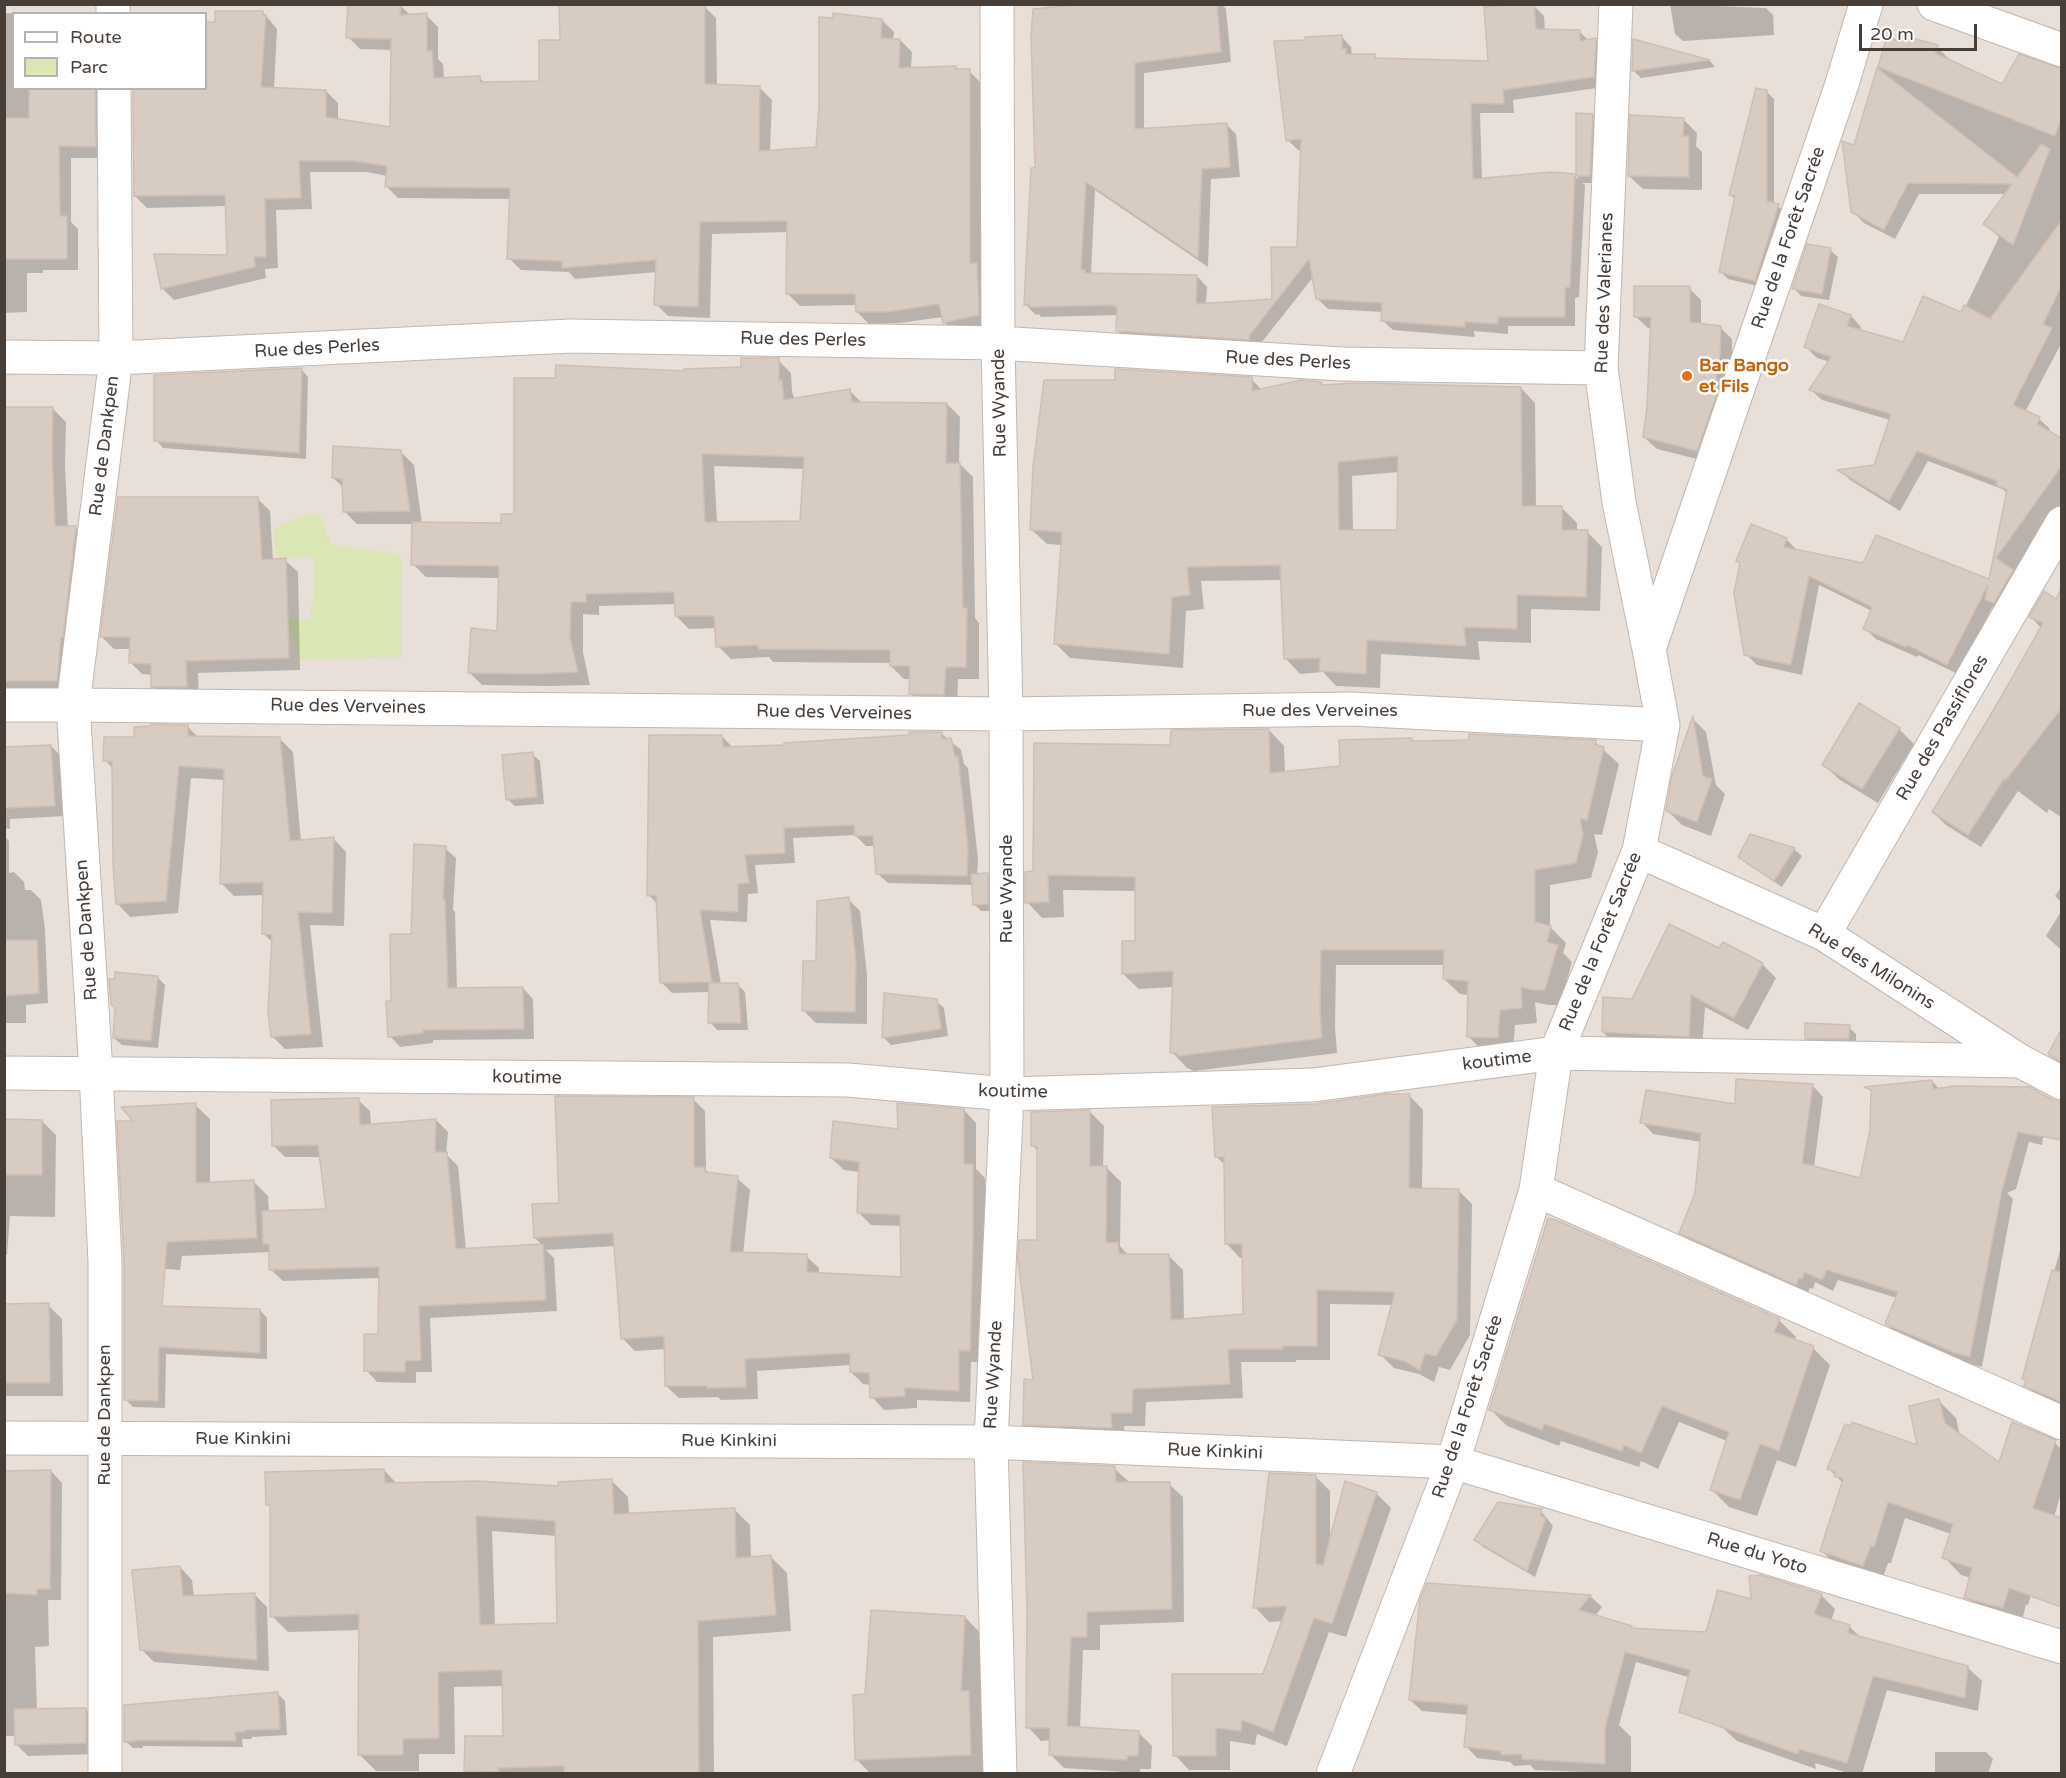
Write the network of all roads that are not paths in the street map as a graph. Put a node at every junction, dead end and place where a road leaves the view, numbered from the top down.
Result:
1 (997, 4) edge
2 (1616, 4) edge
3 (1866, 4) edge
4 (1954, 8) edge
5 (2061, 50) edge
6 (114, 90) edge
7 (999, 343) junction
8 (4, 357) edge
9 (116, 358) junction
10 (1601, 368) junction
11 (2061, 523) edge
12 (1649, 649) junction
13 (4, 705) edge
14 (73, 705) junction
15 (1006, 714) junction
16 (1663, 725) junction
17 (1639, 851) junction
18 (1824, 934) junction
19 (1556, 1053) junction
20 (2020, 1061) junction
21 (96, 1072) junction
22 (4, 1073) edge
23 (2061, 1083) edge
24 (1007, 1094) junction
25 (1536, 1190) junction
26 (2061, 1423) edge
27 (4, 1438) edge
28 (105, 1439) junction
29 (991, 1442) junction
30 (1453, 1462) junction
31 (2061, 1647) edge
32 (105, 1773) edge
33 (1000, 1773) edge
34 (1333, 1773) edge

1 - 7 street, Rue Wyande
2 - 10 street, Rue des Valerianes
3 - 12 street, Rue de la Forêt Sacrée
4 - 5 street
6 - 9 street, Rue de Dankpen
7 - 9 street, Rue des Perles
7 - 10 street, Rue des Perles
7 - 15 street, Rue Wyande
8 - 9 street, Rue des Perles
9 - 14 street, Rue de Dankpen
10 - 12 street, Rue des Valerianes
11 - 18 street, Rue des Passiflores
12 - 16 street, Rue de la Forêt Sacrée
13 - 14 street, Rue des Verveines
14 - 15 street, Rue des Verveines
14 - 21 street, Rue de Dankpen
15 - 16 street, Rue des Verveines
15 - 24 street, Rue Wyande
16 - 17 street, Rue de la Forêt Sacrée
17 - 18 street, Rue des Milonins
17 - 19 street, Rue de la Forêt Sacrée
18 - 20 street, Rue des Milonins
19 - 20 street, koutime
19 - 24 street, koutime
19 - 25 street, Rue de la Forêt Sacrée
20 - 23 street, Rue des Milonins
21 - 22 street, koutime
21 - 24 street, koutime
21 - 28 street, Rue de Dankpen
24 - 29 street, Rue Wyande
25 - 26 street
25 - 30 street, Rue de la Forêt Sacrée
27 - 28 street, Rue Kinkini
28 - 29 street, Rue Kinkini
28 - 32 street, Rue de Dankpen
29 - 30 street, Rue Kinkini
29 - 33 street, Rue Wyande
30 - 31 street, Rue du Yoto
30 - 34 street, Rue de la Forêt Sacrée

